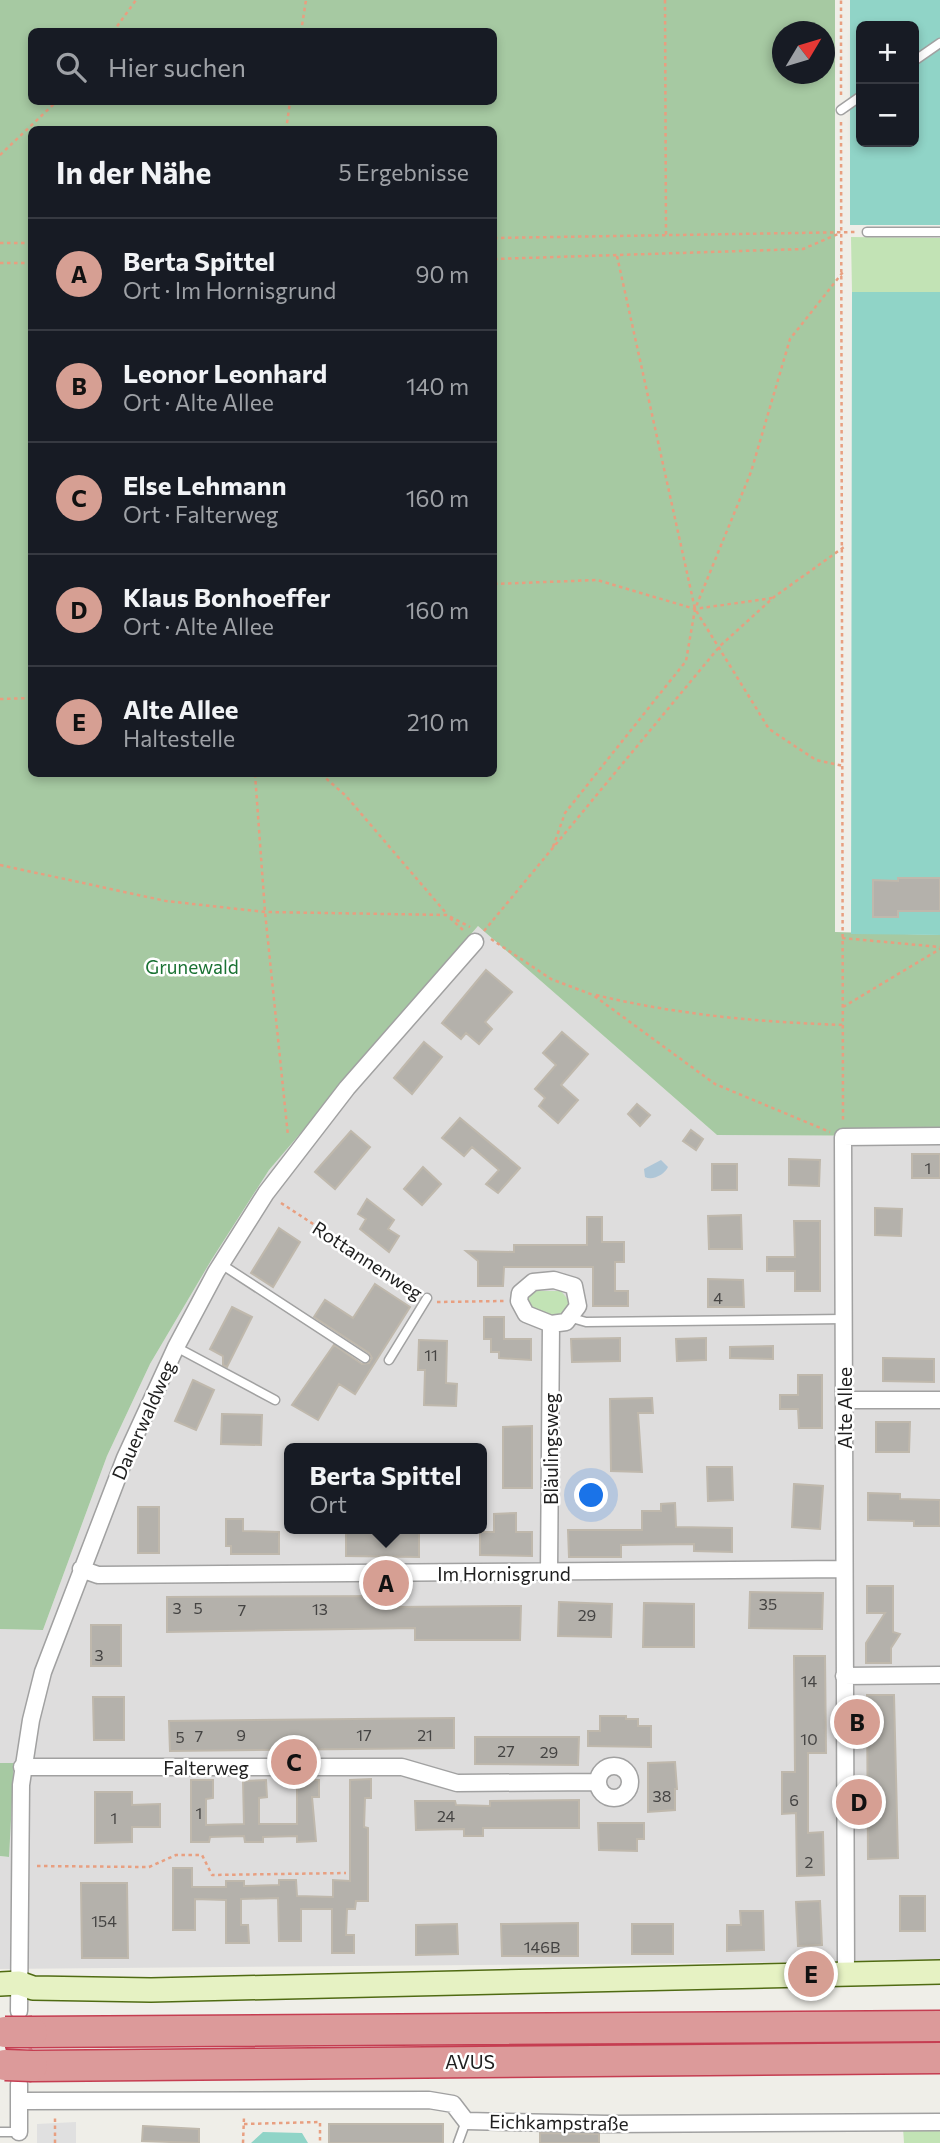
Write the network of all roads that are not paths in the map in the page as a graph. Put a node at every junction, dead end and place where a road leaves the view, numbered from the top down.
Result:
1 (940, 43) edge
2 (919, 58) edge
3 (856, 100) edge
4 (841, 110) dead end
5 (867, 232) dead end
6 (940, 232) edge
7 (478, 938) road end
8 (940, 1136) edge
9 (221, 1264) junction
10 (427, 1298) road end
11 (572, 1318) junction
12 (844, 1319) junction
13 (551, 1324) junction
14 (176, 1347) junction
15 (365, 1358) dead end
16 (389, 1360) dead end
17 (275, 1400) dead end
18 (844, 1400) junction
19 (940, 1400) edge
20 (81, 1569) junction
21 (844, 1569) junction
22 (550, 1573) junction
23 (940, 1675) edge
24 (845, 1676) junction
25 (22, 1768) junction
26 (597, 1782) dead end
27 (940, 1972) edge
28 (846, 1973) junction
29 (9, 1984) edge
30 (940, 2026) edge
31 (14, 2027) edge
32 (940, 2058) edge
33 (14, 2070) edge
34 (19, 2101) junction
35 (466, 2121) junction
36 (940, 2122) edge
37 (0, 2132) edge
38 (19, 2132) joint
39 (458, 2143) edge

1 - 2 lane
3 - 4 lane
5 - 6 lane
7 - 9 street, Dauerwaldweg
8 - 12 street, Alte Allee
9 - 14 street, Dauerwaldweg
9 - 15 lane
10 - 16 lane
11 - 12 lane
11 - 13 street
11 - 13 street
12 - 18 street, Alte Allee
13 - 22 street, Bläulingsweg
14 - 17 lane
14 - 20 street, Dauerwaldweg
18 - 19 street
18 - 21 street, Alte Allee
20 - 22 street, Im Hornisgrund
20 - 25 street, Dauerwaldweg
21 - 22 street, Im Hornisgrund
21 - 24 street, Alte Allee
23 - 24 street
24 - 28 street, Alte Allee
25 - 26 street, Falterweg
25 - 29 street, Dauerwaldweg
27 - 28 street
28 - 29 street
29 - 31 street
30 - 31 highway, AVUS
32 - 33 highway, AVUS
33 - 34 street
34 - 35 street, Eichkampstraße
34 - 38 street
35 - 36 street, Eichkampstraße
35 - 39 lane
37 - 38 lane

